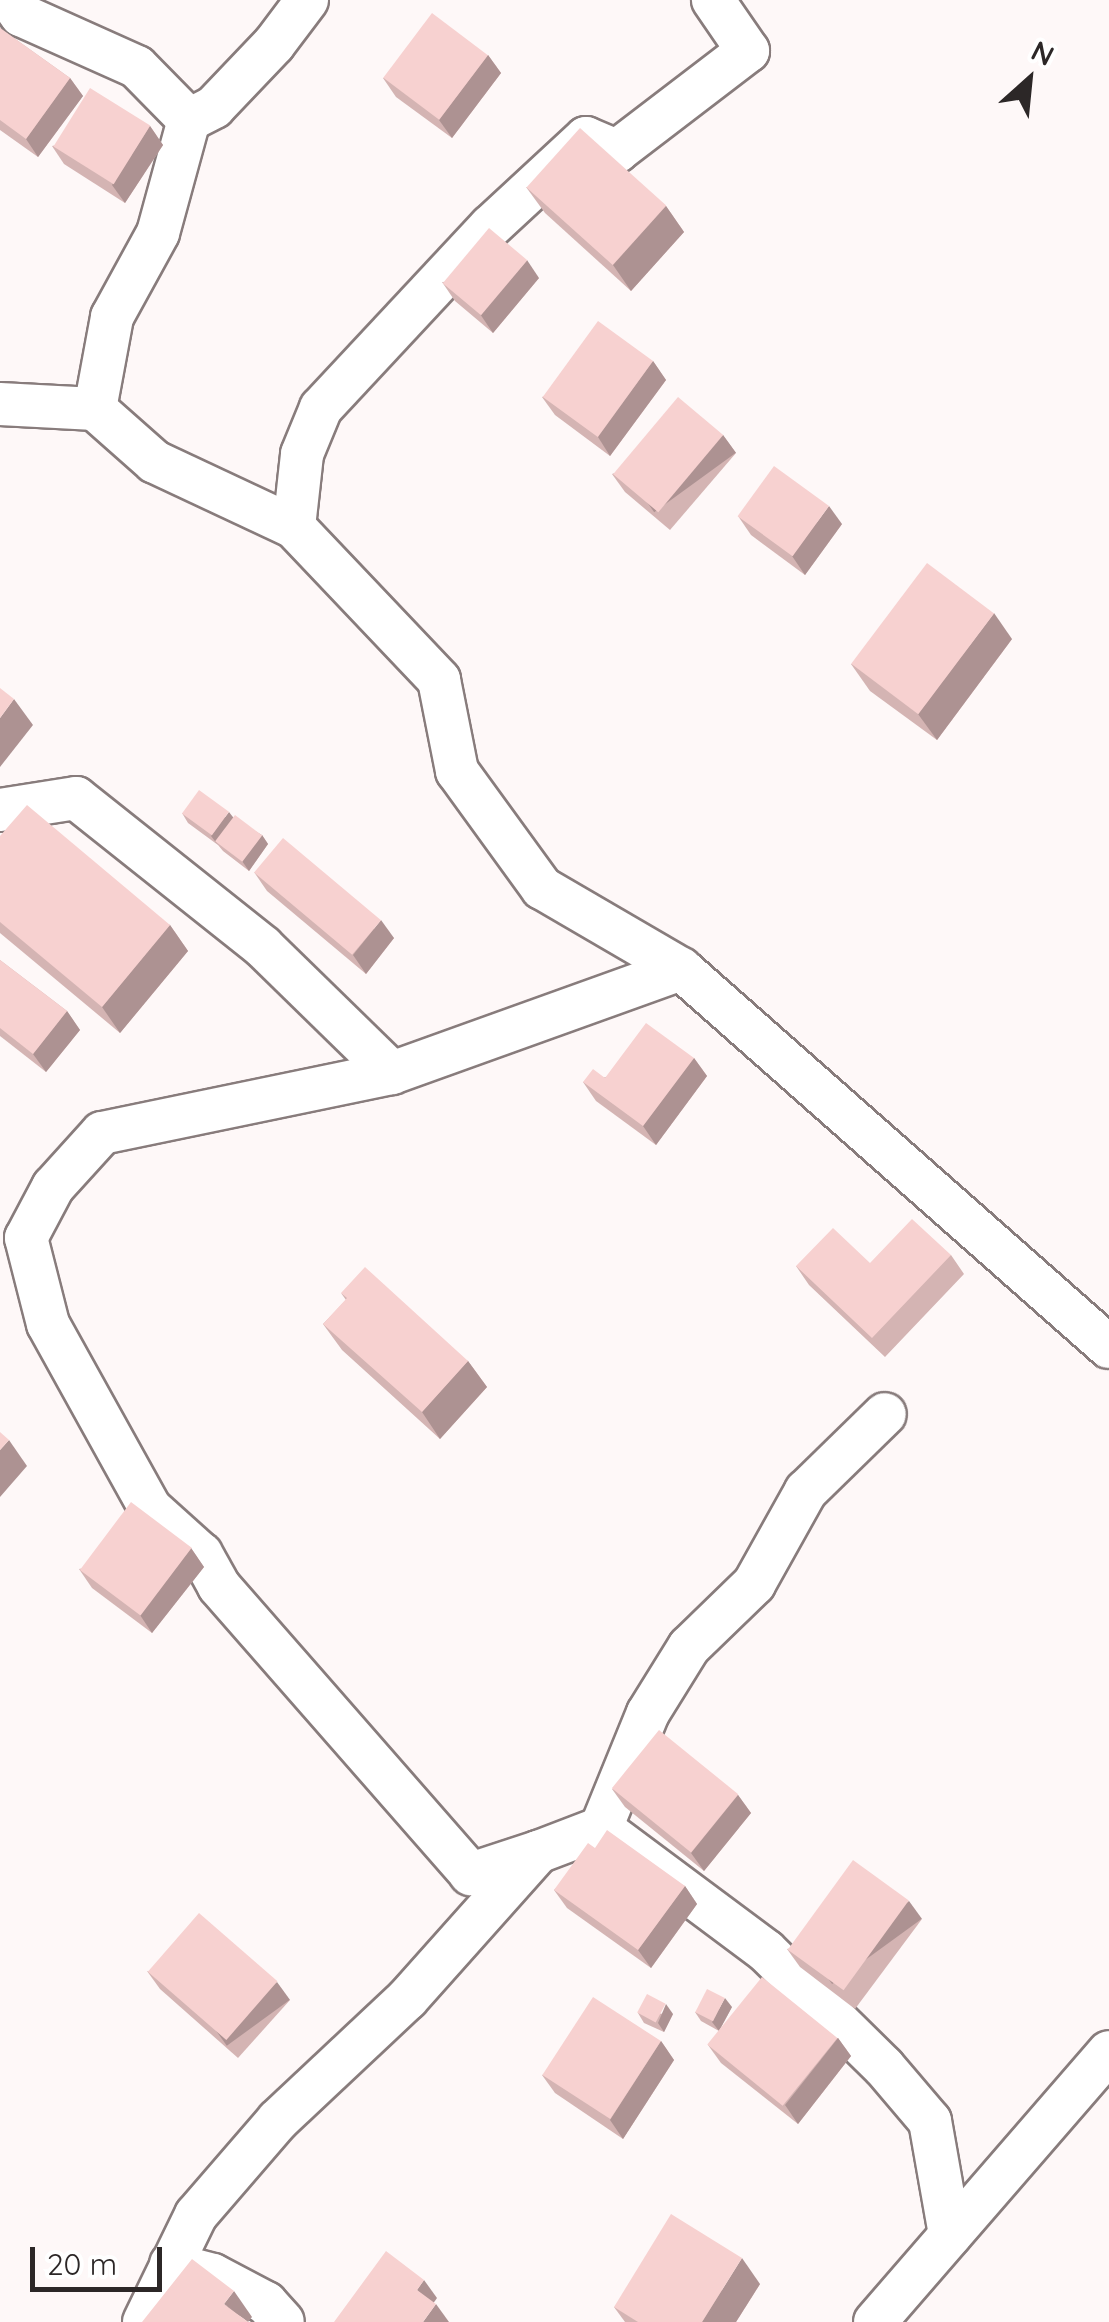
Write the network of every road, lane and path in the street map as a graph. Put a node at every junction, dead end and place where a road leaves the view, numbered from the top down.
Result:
1 (10, 0) edge
2 (306, 0) edge
3 (713, 0) edge
4 (189, 120) junction
5 (0, 404) edge
6 (95, 409) junction
7 (294, 527) junction
8 (0, 810) edge
9 (680, 969) junction
10 (392, 1073) junction
11 (1109, 1346) edge
12 (885, 1414) dead end
13 (601, 1828) junction
14 (538, 1852) junction
15 (1109, 2052) edge
16 (950, 2235) junction
17 (171, 2264) junction
18 (144, 2322) edge
19 (283, 2322) edge
20 (875, 2322) edge

1 - 4 street
2 - 4 street
3 - 7 street
4 - 6 street
5 - 6 street
6 - 7 street
7 - 9 street
8 - 10 street
9 - 10 street
9 - 11 street
10 - 14 street
12 - 13 street
13 - 14 street
13 - 16 street
14 - 17 street
15 - 16 street
16 - 20 street
17 - 18 street
17 - 19 street

